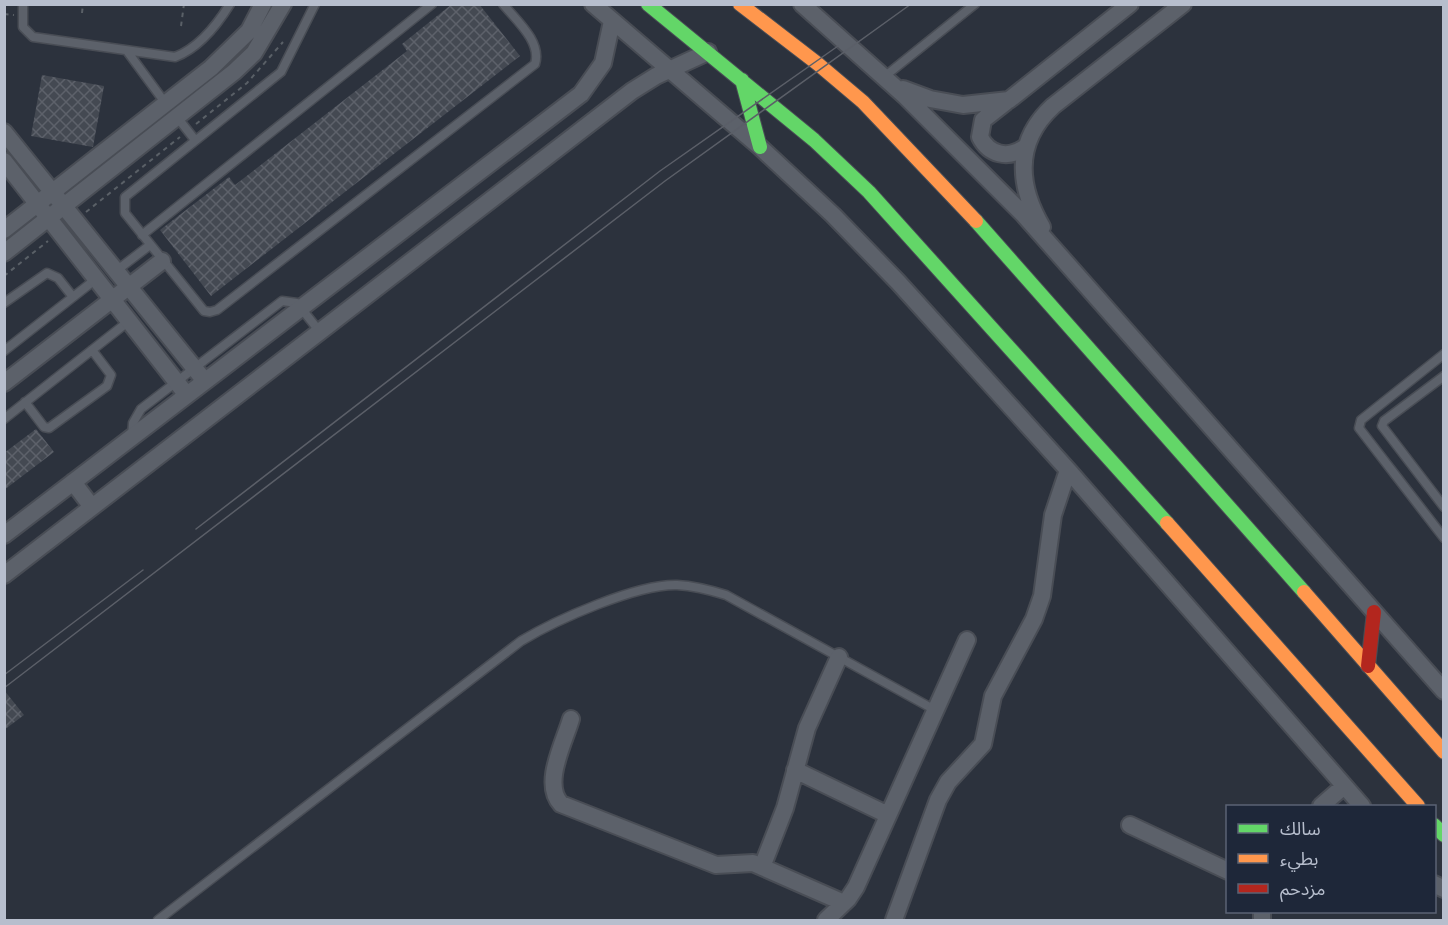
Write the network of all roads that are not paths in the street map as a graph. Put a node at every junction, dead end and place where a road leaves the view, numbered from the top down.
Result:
1 (23, 4) edge
2 (230, 4) edge
3 (263, 4) edge
4 (283, 4) edge
5 (315, 4) edge
6 (432, 4) edge
7 (503, 4) edge
8 (592, 4) edge
9 (648, 4) edge
10 (740, 4) edge
11 (975, 4) edge
12 (1130, 4) edge
13 (1184, 4) edge
14 (811, 8) edge
15 (612, 21) junction
16 (127, 51) junction
17 (708, 52) junction
18 (669, 69) junction
19 (884, 76) junction
20 (742, 80) junction
21 (1009, 100) junction
22 (172, 111) junction
23 (4, 132) edge
24 (195, 140) junction
25 (760, 147) junction
26 (1024, 148) junction
27 (4, 161) edge
28 (53, 192) junction
29 (38, 204) junction
30 (64, 207) junction
31 (49, 218) junction
32 (4, 230) edge
33 (142, 235) junction
34 (150, 244) junction
35 (1055, 248) junction
36 (4, 253) edge
37 (162, 261) junction
38 (116, 271) junction
39 (96, 279) junction
40 (129, 287) junction
41 (73, 297) junction
42 (113, 299) junction
43 (4, 303) edge
44 (300, 307) junction
45 (129, 321) junction
46 (320, 332) junction
47 (92, 350) junction
48 (4, 351) edge
49 (1443, 354) edge
50 (199, 374) junction
51 (1443, 375) edge
52 (4, 383) edge
53 (181, 388) junction
54 (25, 402) junction
55 (4, 419) edge
56 (1068, 470) junction
57 (73, 482) junction
58 (92, 507) junction
59 (1443, 507) edge
60 (4, 535) edge
61 (1443, 538) edge
62 (4, 575) edge
63 (1374, 612) junction
64 (967, 640) dead end
65 (839, 657) junction
66 (1368, 666) junction
67 (1443, 691) edge
68 (936, 710) junction
69 (571, 719) dead end
70 (1443, 752) edge
71 (795, 770) junction
72 (1344, 786) junction
73 (1323, 805) edge
74 (1360, 805) edge
75 (1416, 805) edge
76 (888, 815) junction
77 (1130, 825) dead end
78 (762, 867) junction
79 (1226, 871) edge
80 (844, 903) junction
81 (158, 921) edge
82 (826, 921) edge
83 (894, 921) edge

1 - 16 lane
2 - 16 lane
3 - 22 street
4 - 22 street
5 - 24 lane
6 - 33 lane
7 - 37 lane
8 - 15 street
9 - 17 main road
10 - 66 main road
11 - 19 lane
12 - 21 street
13 - 26 street
14 - 19 street
15 - 18 street
15 - 44 street
16 - 22 lane
17 - 18 street
17 - 20 main road
18 - 25 street
18 - 46 street
19 - 21 street
19 - 35 street
20 - 25 main road
20 - 75 main road
21 - 26 street
22 - 24 lane
22 - 28 street
22 - 30 street
23 - 28 street
24 - 33 lane
25 - 56 street
26 - 35 street
27 - 29 street
28 - 29 street
28 - 30 street
29 - 31 street
29 - 32 street
30 - 31 street
30 - 38 street
31 - 36 street
31 - 39 street
33 - 34 lane
34 - 37 lane
34 - 38 lane
35 - 63 street
37 - 40 street
38 - 40 street
39 - 41 lane
39 - 42 street
40 - 42 street
40 - 50 street
41 - 43 lane
41 - 48 lane
42 - 45 street
42 - 52 street
44 - 46 lane
44 - 50 street
45 - 47 lane
45 - 53 street
46 - 58 street
47 - 54 lane
47 - 54 lane
49 - 61 lane
50 - 53 street
51 - 59 lane
53 - 57 street
54 - 55 lane
56 - 72 street
56 - 83 street
57 - 58 street
57 - 60 street
58 - 62 street
63 - 66 main road
63 - 67 street
64 - 68 street
65 - 68 lane
65 - 71 street
65 - 81 lane
66 - 70 main road
68 - 76 street
69 - 78 street
71 - 76 street
71 - 78 street
72 - 73 street
72 - 74 street
76 - 80 street
77 - 79 street
78 - 80 street
80 - 82 street

